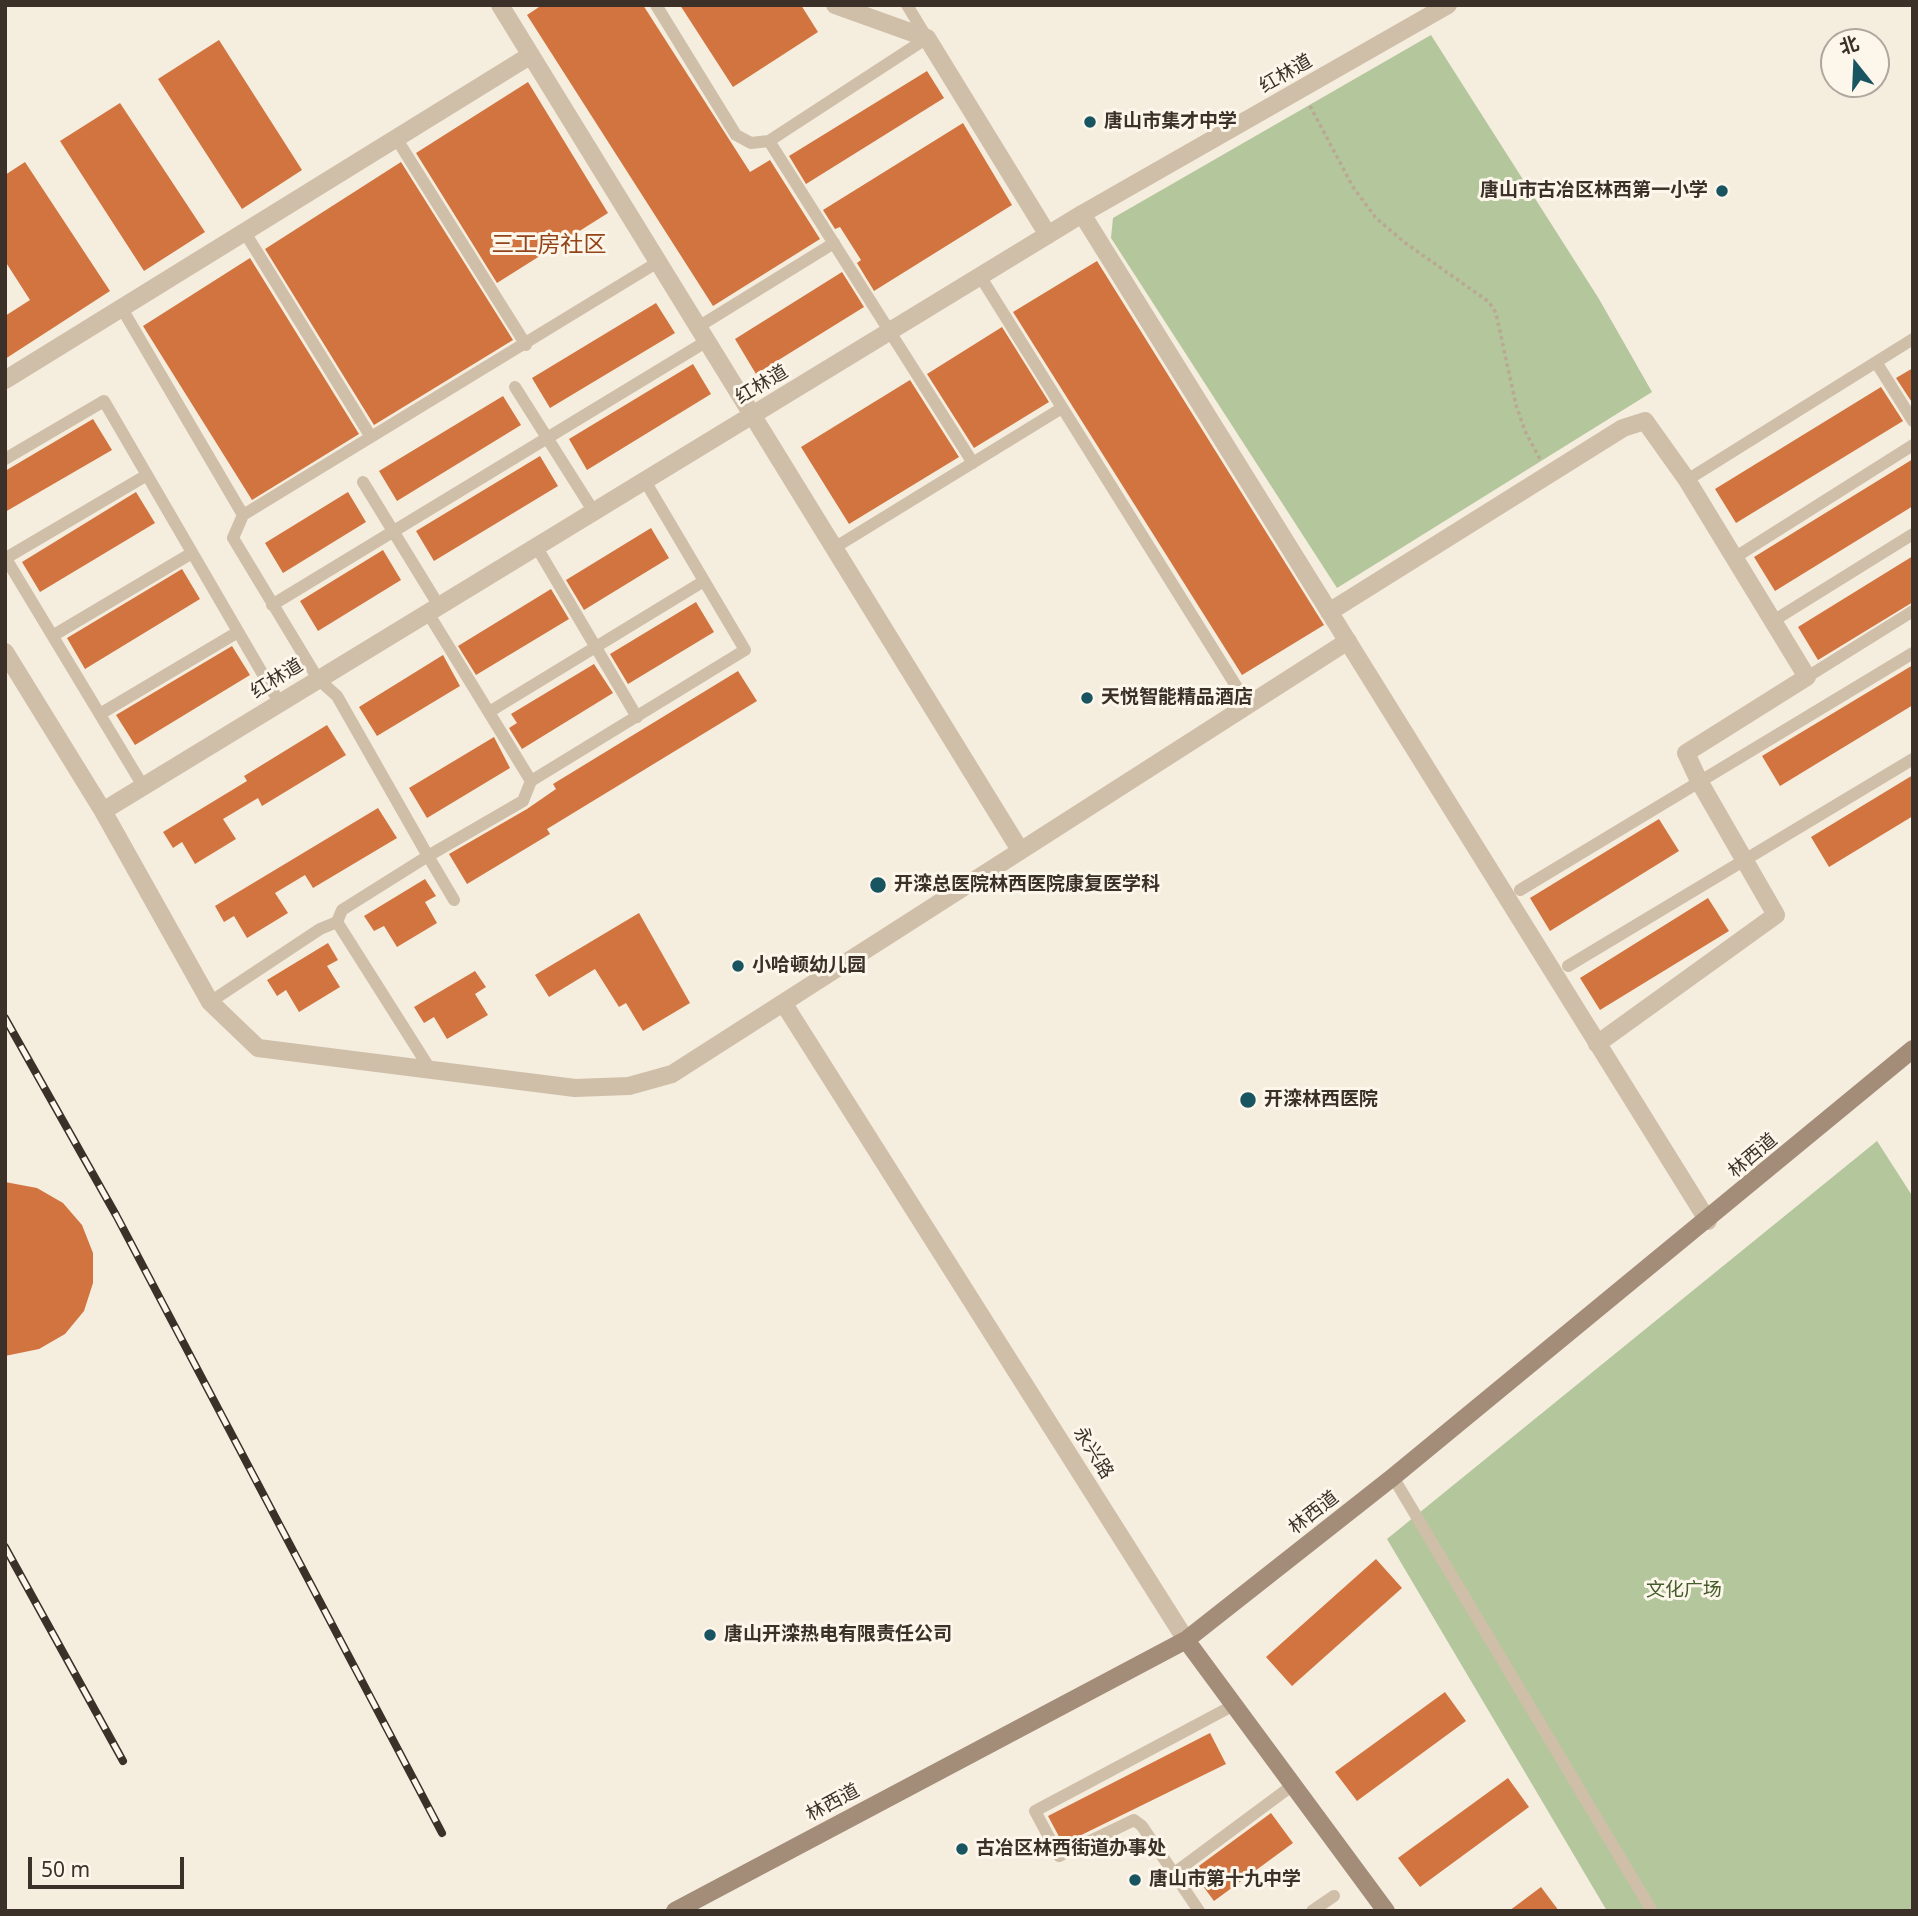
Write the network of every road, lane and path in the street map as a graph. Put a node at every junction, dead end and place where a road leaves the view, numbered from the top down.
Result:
1 (500, 5) edge
2 (656, 5) edge
3 (835, 5) edge
4 (907, 5) edge
5 (1448, 5) edge
6 (927, 38) junction
7 (530, 55) junction
8 (1302, 89) junction
9 (396, 138) junction
10 (769, 141) junction
11 (1082, 214) junction
12 (243, 231) junction
13 (1048, 235) junction
14 (834, 243) junction
15 (658, 262) junction
16 (980, 276) junction
17 (121, 307) junction
18 (890, 331) junction
19 (702, 334) junction
20 (1913, 339) edge
21 (526, 345) junction
22 (1875, 362) junction
23 (5, 380) edge
24 (515, 387) dead end
25 (1062, 408) junction
26 (752, 415) junction
27 (1913, 421) edge
28 (371, 437) junction
29 (547, 438) junction
30 (1913, 445) edge
31 (5, 458) edge
32 (973, 463) junction
33 (147, 475) junction
34 (1549, 475) junction
35 (1687, 480) junction
36 (645, 481) junction
37 (363, 482) dead end
38 (594, 512) junction
39 (243, 514) junction
40 (393, 532) junction
41 (1913, 534) edge
42 (536, 546) junction
43 (834, 548) junction
44 (192, 553) junction
45 (6, 557) edge
46 (1734, 558) junction
47 (705, 581) junction
48 (272, 604) junction
49 (433, 610) junction
50 (1913, 611) edge
51 (1329, 612) junction
52 (1773, 621) junction
53 (238, 632) junction
54 (54, 635) junction
55 (1348, 641) junction
56 (596, 648) junction
57 (5, 652) edge
58 (1913, 653) edge
59 (1807, 677) junction
60 (318, 679) junction
61 (279, 702) junction
62 (1248, 705) junction
63 (489, 712) junction
64 (100, 714) junction
65 (636, 716) junction
66 (1913, 759) edge
67 (531, 781) junction
68 (1699, 781) junction
69 (143, 786) junction
70 (103, 811) junction
71 (1020, 850) junction
72 (428, 856) junction
73 (1744, 862) junction
74 (1520, 890) dead end
75 (454, 900) dead end
76 (337, 922) junction
77 (1568, 966) dead end
78 (210, 1002) junction
79 (784, 1004) junction
80 (1597, 1044) junction
81 (1913, 1049) edge
82 (430, 1069) junction
83 (1708, 1221) junction
84 (1394, 1477) junction
85 (1186, 1640) junction
86 (1234, 1705) junction
87 (1293, 1785) junction
88 (1173, 1874) junction
89 (1334, 1896) dead end
90 (675, 1911) edge
91 (1199, 1911) edge
92 (1312, 1911) edge
93 (1386, 1911) edge
94 (1652, 1911) edge

1 - 7 street
2 - 10 lane
3 - 6 street
4 - 6 lane
5 - 8 street, 红林道
6 - 10 lane
6 - 13 street
7 - 9 street
7 - 15 street
8 - 11 street, 红林道
8 - 34 path
9 - 12 street
9 - 21 lane
10 - 14 lane
11 - 13 street, 红林道
11 - 51 street
12 - 17 street
12 - 28 lane
13 - 16 street, 红林道
14 - 18 lane
14 - 19 lane
15 - 19 street
15 - 21 lane
16 - 18 street, 红林道
16 - 25 lane
17 - 23 street
17 - 39 lane
18 - 26 street, 红林道
18 - 32 lane
19 - 26 street
19 - 29 lane
20 - 22 lane
21 - 28 lane
22 - 27 lane
22 - 35 lane
24 - 29 lane
25 - 32 lane
25 - 62 lane
26 - 36 street, 红林道
26 - 43 street
28 - 39 lane
29 - 38 lane
29 - 40 lane
30 - 46 lane
31 - 33 lane
32 - 43 lane
33 - 44 lane
33 - 45 lane
34 - 35 street
34 - 51 street
35 - 46 street
36 - 38 street, 红林道
36 - 47 lane
37 - 40 lane
38 - 42 street, 红林道
39 - 48 lane
40 - 48 lane
40 - 49 lane
41 - 52 lane
42 - 49 street, 红林道
42 - 56 lane
43 - 71 street
44 - 53 lane
44 - 54 lane
45 - 54 lane
46 - 52 street
47 - 56 lane
47 - 65 lane
48 - 60 lane
49 - 60 street, 红林道
49 - 63 lane
50 - 59 lane
51 - 55 street
52 - 59 street
53 - 61 lane
53 - 64 lane
54 - 64 lane
55 - 62 street
55 - 80 street
56 - 63 lane
56 - 65 lane
57 - 70 street
58 - 68 lane
59 - 68 street
60 - 61 street, 红林道
60 - 72 lane
61 - 69 street, 红林道
62 - 71 street
63 - 67 lane
64 - 69 lane
65 - 67 lane
66 - 73 lane
67 - 72 lane
68 - 73 street
68 - 74 lane
69 - 70 street, 红林道
70 - 78 street
71 - 79 street
72 - 75 lane
72 - 76 lane
73 - 77 lane
73 - 80 street
76 - 78 lane
76 - 82 lane
78 - 82 street
79 - 82 street
79 - 85 street, 永兴路
80 - 83 street
81 - 83 main road, 林西道
83 - 84 main road, 林西道
84 - 85 main road, 林西道
84 - 94 lane
85 - 86 main road, 永兴路
85 - 90 main road, 林西道
86 - 87 main road, 永兴路
86 - 88 lane
87 - 88 lane
87 - 93 main road, 永兴路
88 - 91 lane
89 - 92 lane

